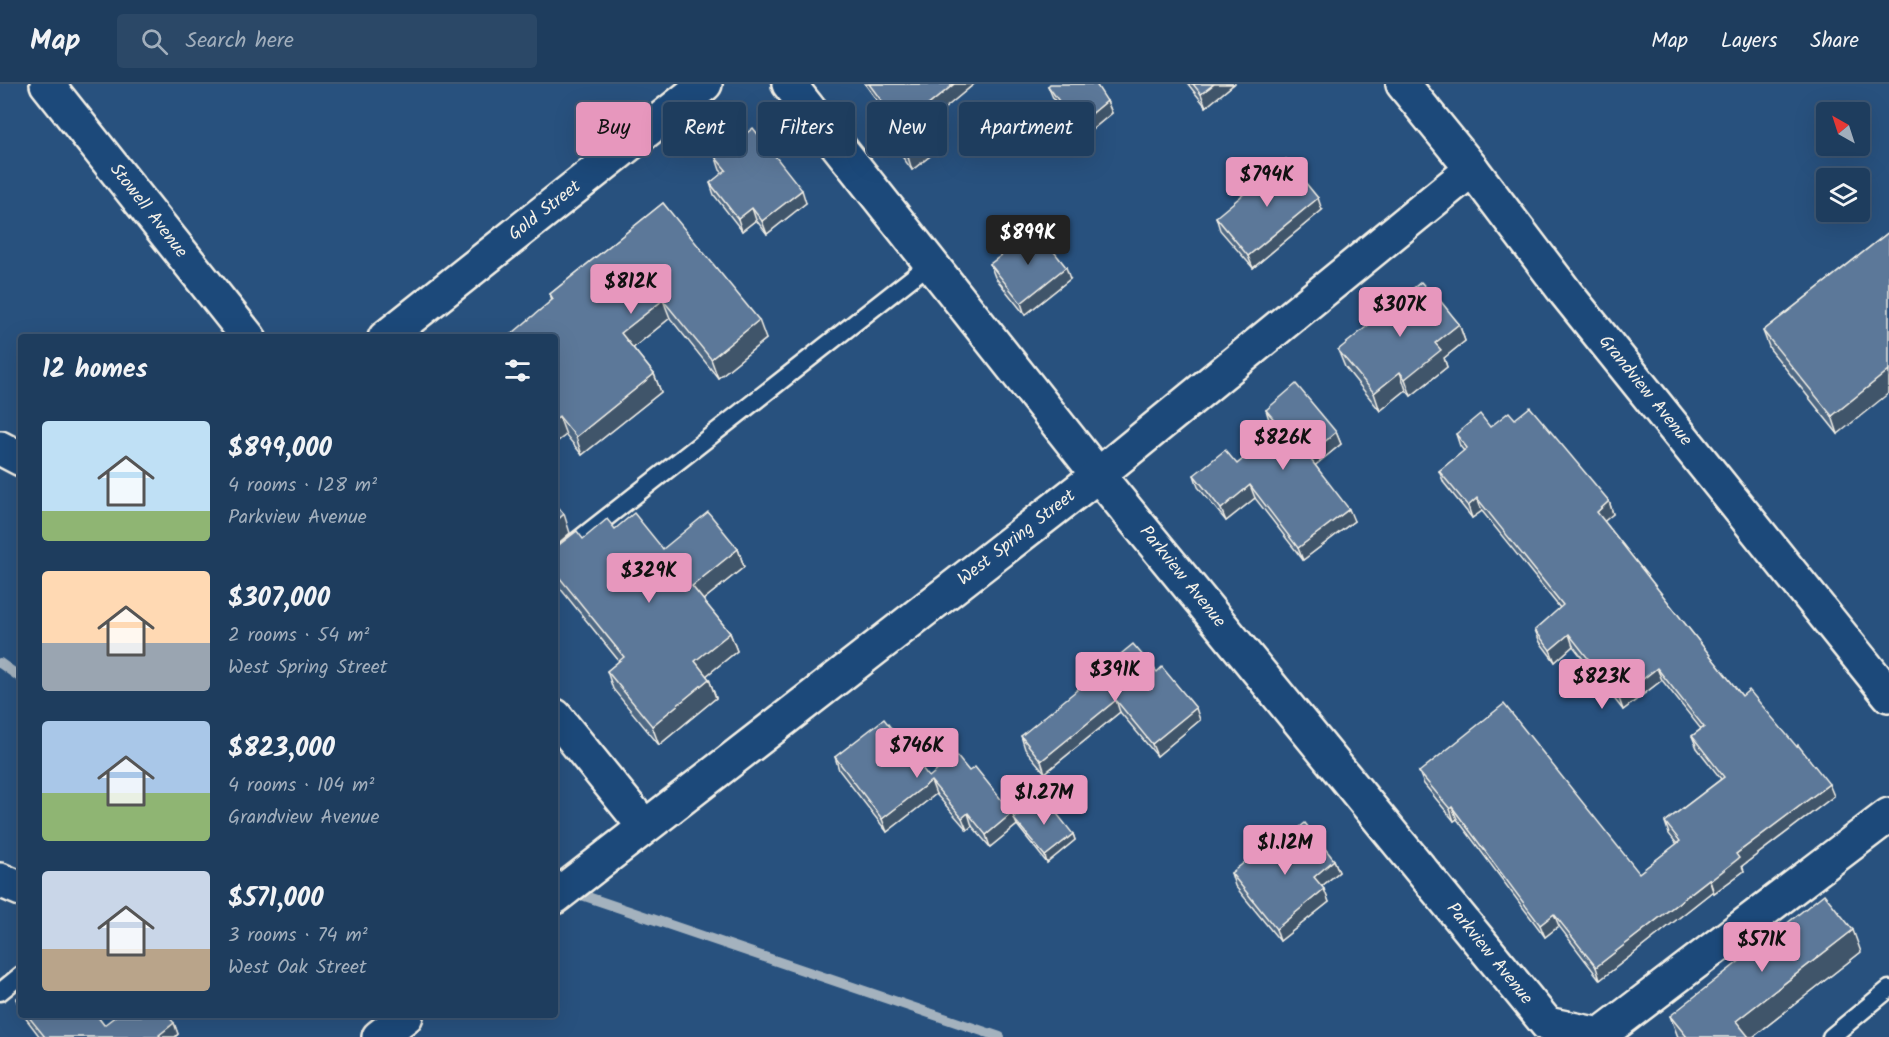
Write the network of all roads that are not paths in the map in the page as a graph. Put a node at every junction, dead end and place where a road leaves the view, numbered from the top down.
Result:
1 (47, 84) edge
2 (705, 84) edge
3 (789, 84) edge
4 (1403, 84) edge
5 (1472, 169) junction
6 (931, 264) junction
7 (246, 334) edge
8 (390, 334) edge
9 (0, 448) edge
10 (18, 457) edge
11 (1098, 475) junction
12 (558, 556) edge
13 (1889, 695) edge
14 (558, 720) edge
15 (1889, 815) edge
16 (644, 826) junction
17 (0, 880) edge
18 (18, 888) edge
19 (558, 895) edge
20 (18, 977) edge
21 (1889, 989) edge
22 (0, 992) edge
23 (403, 1018) edge
24 (379, 1037) edge
25 (1831, 1037) edge

1 - 7 street, Stowell Avenue
2 - 8 street, Gold Street
3 - 6 street, Parkview Avenue
4 - 5 street, Grandview Avenue
5 - 11 street, West Spring Street
5 - 13 street, Grandview Avenue
6 - 11 street, Parkview Avenue
6 - 12 lane
9 - 10 street
11 - 15 street, Parkview Avenue
11 - 16 street, West Spring Street
14 - 16 street
16 - 19 street, West Spring Street
17 - 18 street
20 - 22 lane
21 - 25 lane
23 - 24 street

